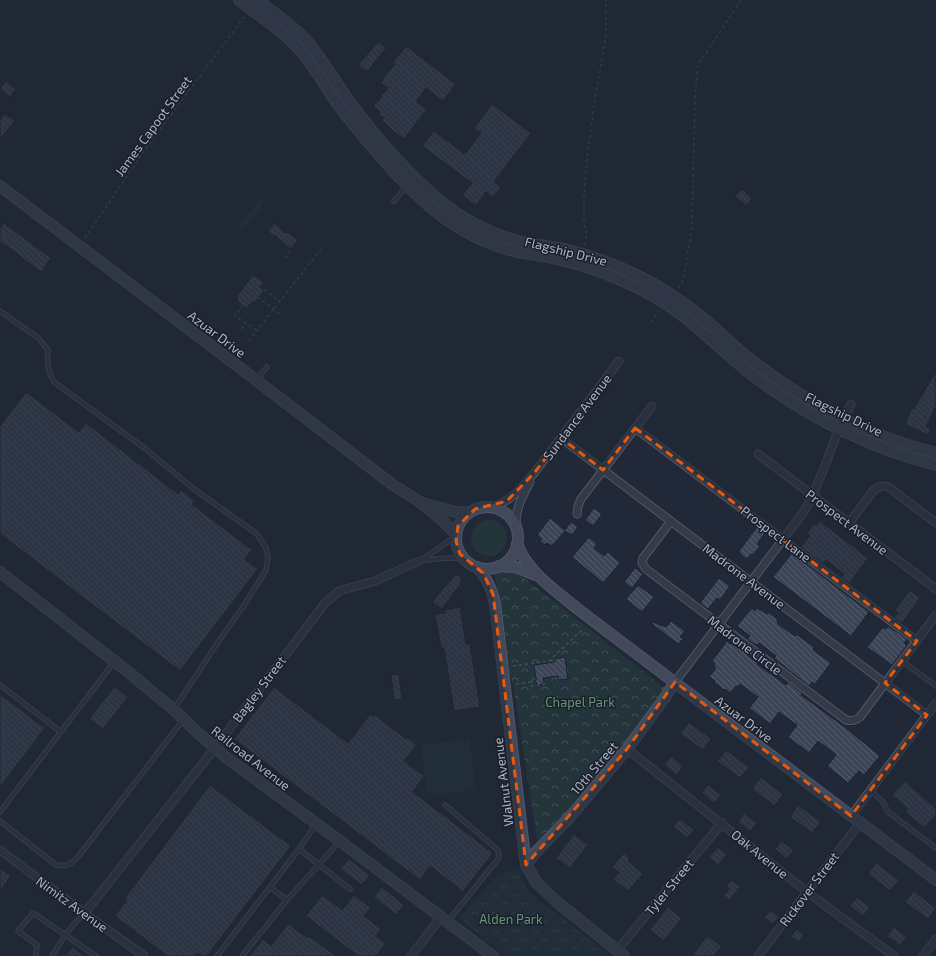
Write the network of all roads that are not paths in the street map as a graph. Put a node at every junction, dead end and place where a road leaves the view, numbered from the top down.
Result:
1 (239, 0) edge
2 (257, 0) edge
3 (0, 186) edge
4 (408, 186) junction
5 (394, 201) dead end
6 (0, 311) edge
7 (619, 361) dead end
8 (267, 367) dead end
9 (256, 380) junction
10 (851, 404) dead end
11 (652, 406) dead end
12 (844, 419) junction
13 (635, 428) junction
14 (839, 430) junction
15 (561, 438) junction
16 (936, 453) edge
17 (758, 454) dead end
18 (936, 465) edge
19 (603, 470) junction
20 (535, 472) junction
21 (813, 496) junction
22 (420, 502) junction
23 (492, 507) junction
24 (468, 513) junction
25 (577, 514) dead end
26 (671, 521) junction
27 (848, 523) junction
28 (936, 523) edge
29 (516, 529) junction
30 (456, 535) junction
31 (783, 540) junction
32 (517, 544) junction
33 (464, 559) junction
34 (419, 561) junction
35 (499, 566) junction
36 (477, 567) junction
37 (0, 572) edge
38 (538, 577) junction
39 (751, 582) junction
40 (936, 589) edge
41 (936, 615) edge
42 (719, 624) junction
43 (917, 641) junction
44 (115, 661) junction
45 (902, 661) junction
46 (675, 682) junction
47 (885, 683) junction
48 (0, 685) edge
49 (936, 686) edge
50 (936, 703) edge
51 (174, 710) junction
52 (927, 715) junction
53 (184, 719) junction
54 (61, 732) junction
55 (215, 748) junction
56 (627, 749) junction
57 (870, 790) junction
58 (445, 805) dead end
59 (0, 812) edge
60 (851, 816) junction
61 (0, 820) edge
62 (722, 823) junction
63 (860, 823) junction
64 (316, 824) junction
65 (340, 841) junction
66 (936, 848) edge
67 (299, 849) junction
68 (0, 850) edge
69 (319, 865) junction
70 (526, 865) junction
71 (936, 880) edge
72 (270, 887) junction
73 (350, 889) dead end
74 (807, 892) junction
75 (287, 900) junction
76 (84, 914) junction
77 (444, 920) junction
78 (65, 934) junction
79 (936, 939) edge
80 (620, 954) edge
81 (36, 956) edge
82 (52, 956) edge
83 (96, 956) edge
84 (144, 956) edge
85 (217, 956) edge
86 (242, 956) edge
87 (412, 956) edge
88 (493, 956) edge
89 (758, 956) edge
90 (894, 956) edge
91 (923, 956) edge

1 - 4 street, Flagship Drive
2 - 12 street, Flagship Drive
3 - 9 street, Azuar Drive
4 - 5 lane
4 - 14 street, Flagship Drive
6 - 51 lane
7 - 15 street, Sundance Avenue
8 - 9 lane
9 - 22 street, Azuar Drive
10 - 12 street
11 - 13 street
12 - 14 street
12 - 16 street, Flagship Drive
13 - 19 street
13 - 31 street, Prospect Lane
14 - 18 street, Flagship Drive
14 - 21 street
15 - 19 street, Madrone Avenue
15 - 20 street, Sundance Avenue
17 - 21 street, Prospect Avenue
19 - 25 street
19 - 26 street, Madrone Avenue
20 - 23 street, Sundance Avenue
20 - 29 street, Sundance Avenue
21 - 27 street, Prospect Avenue
21 - 31 street
22 - 24 street, Azuar Drive
22 - 30 street, Azuar Drive
23 - 24 street
23 - 29 street
24 - 30 street
26 - 39 street, Madrone Avenue
26 - 42 street, Madrone Circle
27 - 28 street
27 - 40 street, Prospect Avenue
29 - 32 street
30 - 33 street
30 - 34 lane, Bagley Street
31 - 39 street
31 - 43 street, Prospect Lane
32 - 35 street
32 - 38 street, Azuar Drive
33 - 34 lane, Bagley Street
33 - 36 street
34 - 55 street, Bagley Street
35 - 36 street
35 - 38 street, Azuar Drive
36 - 70 street, Walnut Avenue
37 - 44 street, Railroad Avenue
38 - 46 street, Azuar Drive
39 - 42 street
39 - 47 street, Madrone Avenue
41 - 43 street, Madrone Circle
42 - 46 street
42 - 47 street, Madrone Circle
43 - 45 street, Madrone Circle
44 - 51 street, Railroad Avenue
44 - 54 lane
45 - 47 street, Madrone Circle
45 - 49 lane
46 - 56 street, 10th Street
46 - 60 street, Azuar Drive
47 - 52 street, Madrone Avenue
48 - 54 lane
50 - 52 street
51 - 53 street, Railroad Avenue
52 - 57 street
53 - 55 street, Railroad Avenue
53 - 61 lane
54 - 59 lane
55 - 64 street, Railroad Avenue
55 - 76 street, Bagley Street
56 - 62 street, Oak Avenue
56 - 70 street, 10th Street
57 - 60 street
57 - 66 lane
58 - 77 lane
60 - 63 street, Azuar Drive
62 - 74 street, Oak Avenue
62 - 80 street, Tyler Street
63 - 71 street, Azuar Drive
63 - 74 street, Rickover Street
64 - 65 street, Railroad Avenue
64 - 67 lane
65 - 69 lane
65 - 77 street, Railroad Avenue
67 - 69 lane
67 - 72 lane
68 - 76 street, Nimitz Avenue
69 - 73 lane
69 - 75 lane
70 - 80 street, Walnut Avenue
72 - 75 lane
72 - 85 lane
74 - 89 street, Rickover Street
74 - 90 street, Oak Avenue
75 - 86 lane
76 - 78 lane
76 - 84 street, Nimitz Avenue
77 - 87 street
77 - 88 street, Railroad Avenue
78 - 81 lane
78 - 82 lane
78 - 83 lane
79 - 91 street

